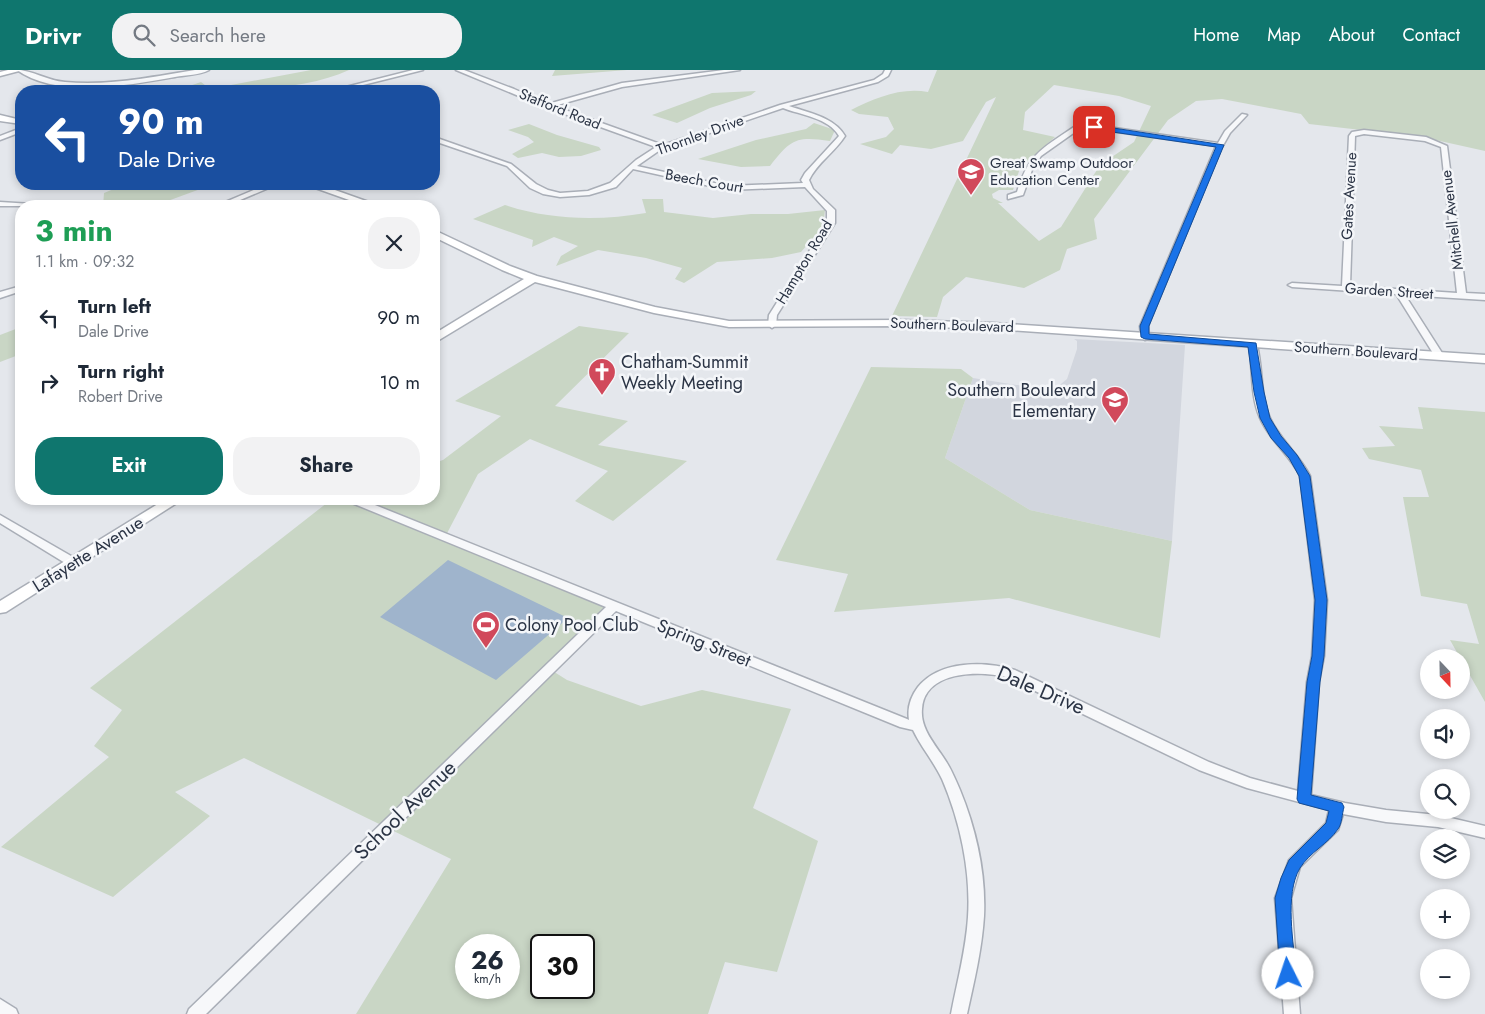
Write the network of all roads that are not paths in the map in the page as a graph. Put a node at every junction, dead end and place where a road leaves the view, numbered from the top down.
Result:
1 (19, 70) edge
2 (206, 70) edge
3 (420, 70) edge
4 (459, 70) edge
5 (737, 70) edge
6 (888, 70) edge
7 (0, 74) edge
8 (358, 85) edge
9 (547, 106) junction
10 (782, 106) junction
11 (1089, 108) dead end
12 (1244, 116) dead end
13 (0, 118) edge
14 (15, 121) edge
15 (1082, 125) junction
16 (15, 132) edge
17 (0, 138) edge
18 (440, 141) edge
19 (1442, 144) joint
20 (1220, 145) junction
21 (662, 147) junction
22 (632, 167) junction
23 (806, 185) junction
24 (259, 190) edge
25 (327, 190) edge
26 (1011, 197) dead end
27 (235, 200) edge
28 (357, 200) edge
29 (0, 204) edge
30 (15, 205) edge
31 (440, 236) edge
32 (533, 278) junction
33 (1292, 285) dead end
34 (1346, 288) junction
35 (15, 290) edge
36 (1399, 292) junction
37 (0, 295) edge
38 (1462, 296) junction
39 (1485, 297) edge
40 (772, 325) junction
41 (440, 335) edge
42 (1145, 337) junction
43 (1253, 344) junction
44 (1439, 356) junction
45 (1485, 359) edge
46 (166, 505) edge
47 (366, 505) edge
48 (0, 518) edge
49 (74, 562) junction
50 (614, 606) junction
51 (0, 608) edge
52 (919, 726) junction
53 (1304, 799) junction
54 (1337, 807) junction
55 (1485, 832) edge
56 (0, 1007) edge
57 (10, 1014) edge
58 (195, 1014) edge
59 (959, 1014) edge
60 (1292, 1014) edge

1 - 2 street
1 - 7 main road
3 - 8 street
4 - 9 street, Stafford Road
5 - 9 street
6 - 10 street
9 - 21 street, Stafford Road
10 - 21 street, Thornley Drive
10 - 23 street
11 - 15 street
12 - 20 street
13 - 14 main road
15 - 20 street
15 - 26 street
16 - 17 street
18 - 22 street, Thornley Drive
19 - 34 street, Gates Avenue
19 - 38 street, Mitchell Avenue
20 - 42 street
21 - 22 street, Thornley Drive
22 - 23 street, Beech Court
23 - 40 street, Hampton Road
24 - 27 street
25 - 28 main road
29 - 30 street
31 - 32 main road, Southern Boulevard
32 - 40 main road, Southern Boulevard
32 - 41 main road
33 - 34 street, Garden Street
34 - 36 street, Garden Street
35 - 37 street
36 - 38 street, Garden Street
36 - 44 street
38 - 39 street, Garden Street
40 - 42 main road, Southern Boulevard
42 - 43 main road, Southern Boulevard
43 - 44 main road, Southern Boulevard
43 - 53 street
44 - 45 main road, Southern Boulevard
46 - 49 main road, Lafayette Avenue
47 - 50 street, Spring Street
48 - 49 street
49 - 51 main road, Lafayette Avenue
50 - 52 street, Spring Street
50 - 58 street, School Avenue
52 - 53 street, Dale Drive
52 - 59 street, Dale Drive
53 - 54 street, Dale Drive
54 - 55 street, Dale Drive
54 - 60 street
56 - 57 street

